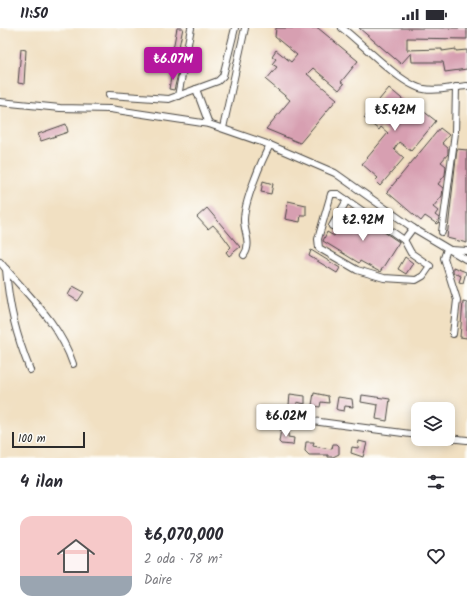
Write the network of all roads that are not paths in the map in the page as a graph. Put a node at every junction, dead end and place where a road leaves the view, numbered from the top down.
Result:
1 (191, 28) edge
2 (235, 28) edge
3 (245, 28) edge
4 (342, 28) edge
5 (347, 30) edge
6 (467, 86) edge
7 (456, 87) junction
8 (196, 89) junction
9 (109, 95) dead end
10 (178, 96) junction
11 (0, 102) edge
12 (209, 124) junction
13 (223, 128) junction
14 (270, 145) junction
15 (347, 200) junction
16 (332, 226) dead end
17 (413, 228) junction
18 (442, 232) dead end
19 (404, 240) junction
20 (447, 250) junction
21 (467, 251) edge
22 (244, 255) dead end
23 (467, 260) edge
24 (0, 262) edge
25 (6, 269) junction
26 (453, 334) dead end
27 (72, 364) dead end
28 (30, 370) dead end
29 (282, 417) dead end
30 (411, 434) edge
31 (455, 439) edge
32 (467, 440) edge

1 - 10 street
2 - 8 street
3 - 13 street
4 - 5 street
5 - 7 street
6 - 7 street
7 - 18 street
8 - 10 street
8 - 12 street
9 - 10 street
11 - 12 street
12 - 13 street
13 - 14 street
14 - 17 street
14 - 22 street
15 - 16 street
15 - 19 street
15 - 19 street
17 - 19 street
17 - 20 street
20 - 21 street
20 - 23 street
20 - 26 street
24 - 25 street
25 - 27 street
25 - 28 street
29 - 30 street
31 - 32 street

